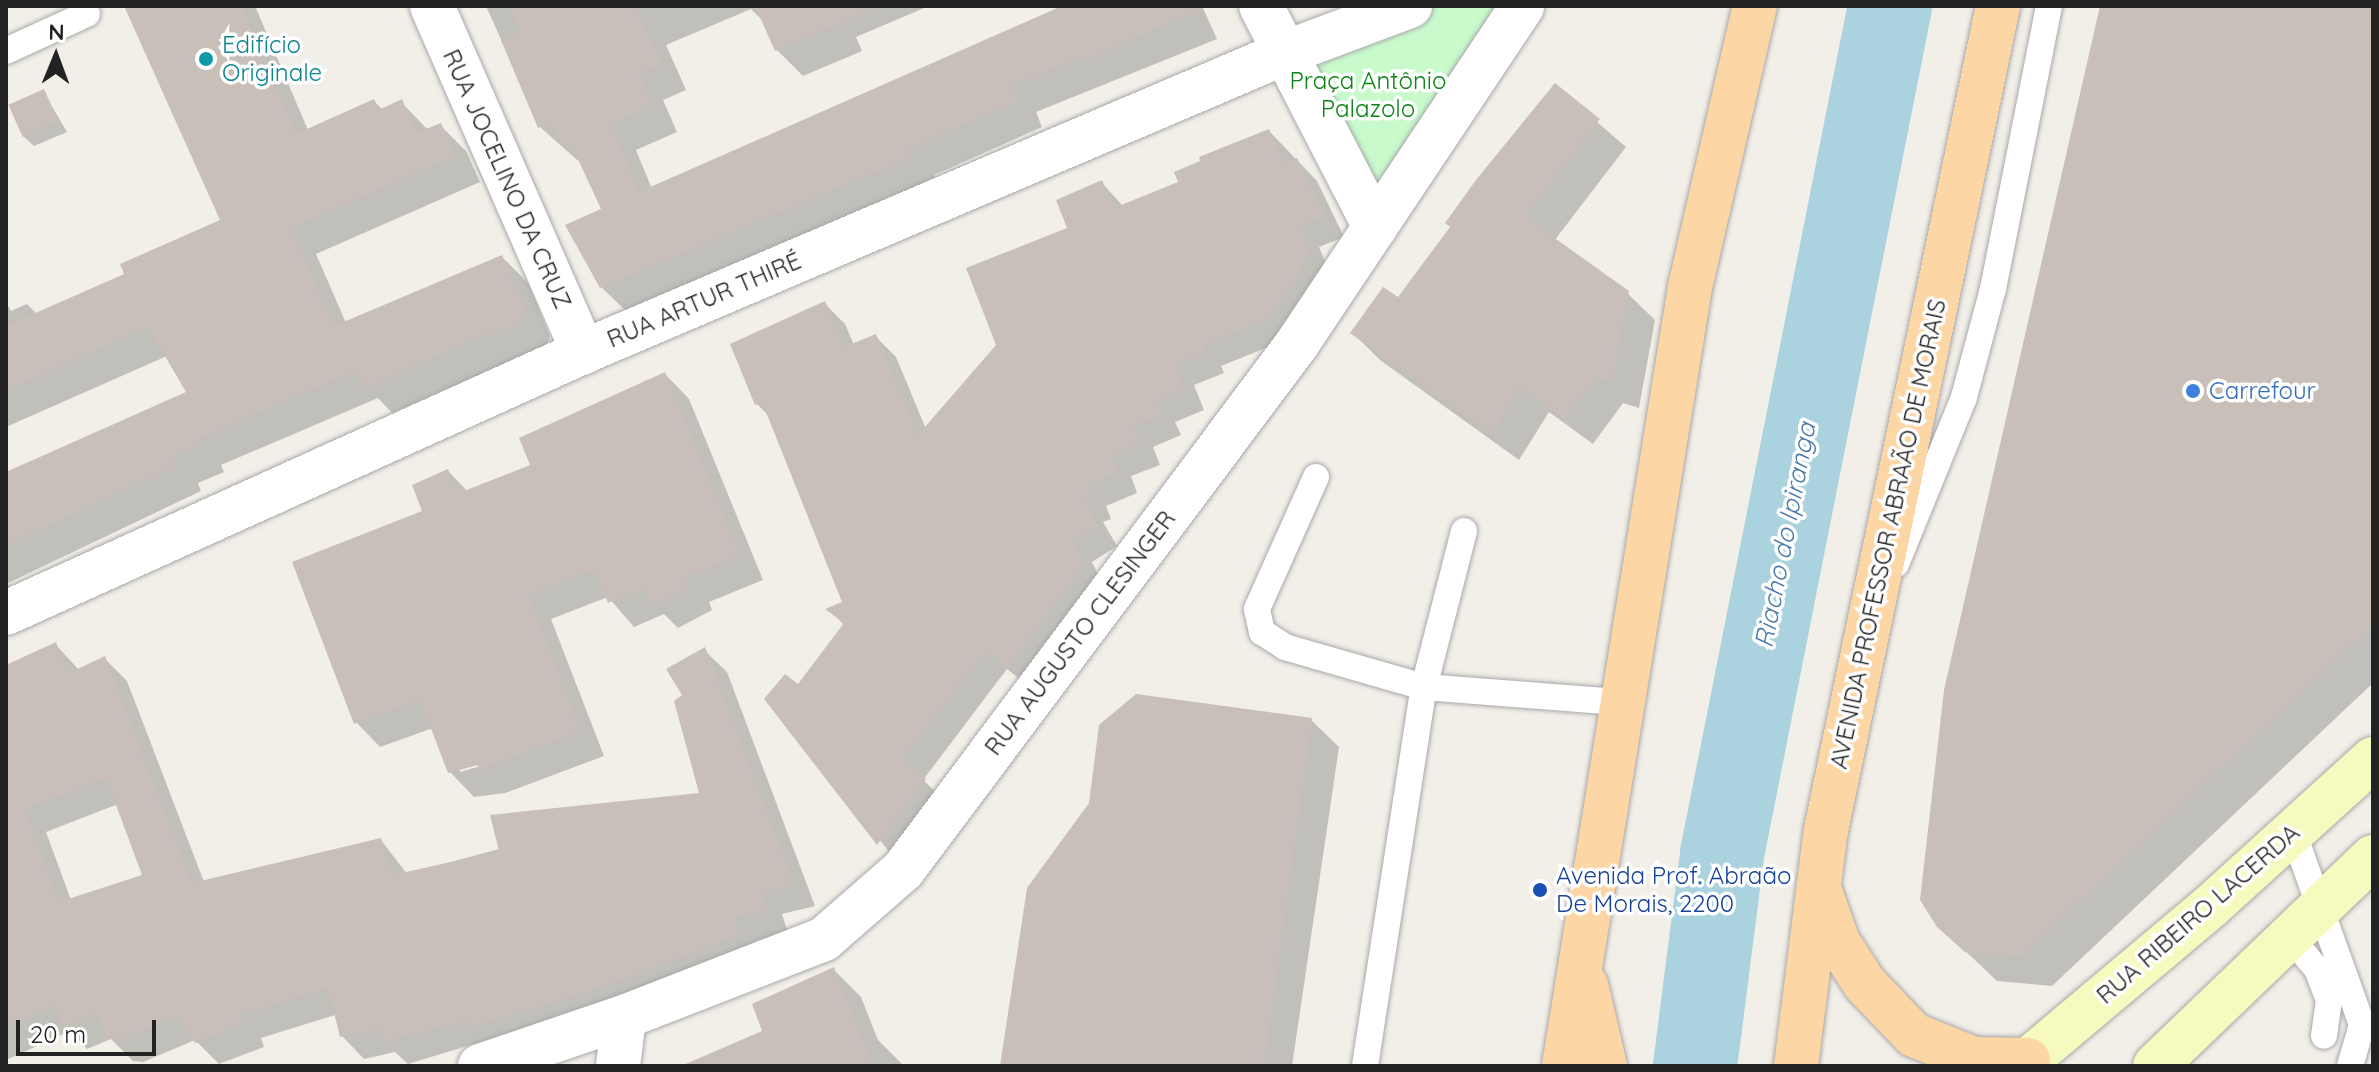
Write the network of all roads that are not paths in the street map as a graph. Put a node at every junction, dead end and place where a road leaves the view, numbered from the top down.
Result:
1 (432, 6) edge
2 (1261, 6) edge
3 (1410, 6) edge
4 (1522, 6) edge
5 (1755, 6) edge
6 (1998, 6) edge
7 (2049, 6) edge
8 (87, 14) dead end
9 (6, 51) edge
10 (1282, 54) junction
11 (1375, 227) junction
12 (583, 352) junction
13 (1316, 477) dead end
14 (1464, 531) dead end
15 (6, 613) edge
16 (1870, 622) junction
17 (1424, 687) junction
18 (1621, 702) junction
19 (2373, 759) edge
20 (2293, 832) junction
21 (2373, 857) edge
22 (1818, 884) junction
23 (2322, 906) junction
24 (2289, 936) junction
25 (1801, 1005) junction
26 (624, 1017) junction
27 (2324, 1036) dead end
28 (2024, 1063) edge
29 (1590, 1064) edge
30 (480, 1066) edge
31 (618, 1066) edge
32 (1365, 1066) edge
33 (1764, 1066) edge
34 (1796, 1066) edge
35 (2155, 1066) edge
36 (2350, 1066) edge

1 - 12 street, RUA JOCELINO DA CRUZ
2 - 10 street
3 - 10 street, RUA ARTUR THIRÉ
4 - 11 street, RUA AUGUSTO CLESINGER
5 - 18 main road
6 - 16 main road, AVENIDA PROFESSOR ABRAÃO DE MORAIS
7 - 16 lane
8 - 9 lane
10 - 11 street
10 - 12 street, RUA ARTUR THIRÉ
11 - 26 street, RUA AUGUSTO CLESINGER
12 - 15 street, RUA ARTUR THIRÉ
13 - 17 lane
14 - 17 lane
16 - 22 main road, AVENIDA PROFESSOR ABRAÃO DE MORAIS
17 - 18 lane
17 - 32 lane
18 - 29 main road
19 - 20 street, RUA RIBEIRO LACERDA
20 - 23 lane
20 - 28 street, RUA RIBEIRO LACERDA
21 - 23 street
22 - 25 main road, AVENIDA PROFESSOR ABRAÃO DE MORAIS
22 - 28 main road
23 - 24 street
23 - 36 lane
24 - 27 lane
24 - 35 street
25 - 33 main road
25 - 34 main road, AVENIDA PROFESSOR ABRAÃO DE MORAIS
26 - 30 street, RUA AUGUSTO CLESINGER
26 - 31 street

